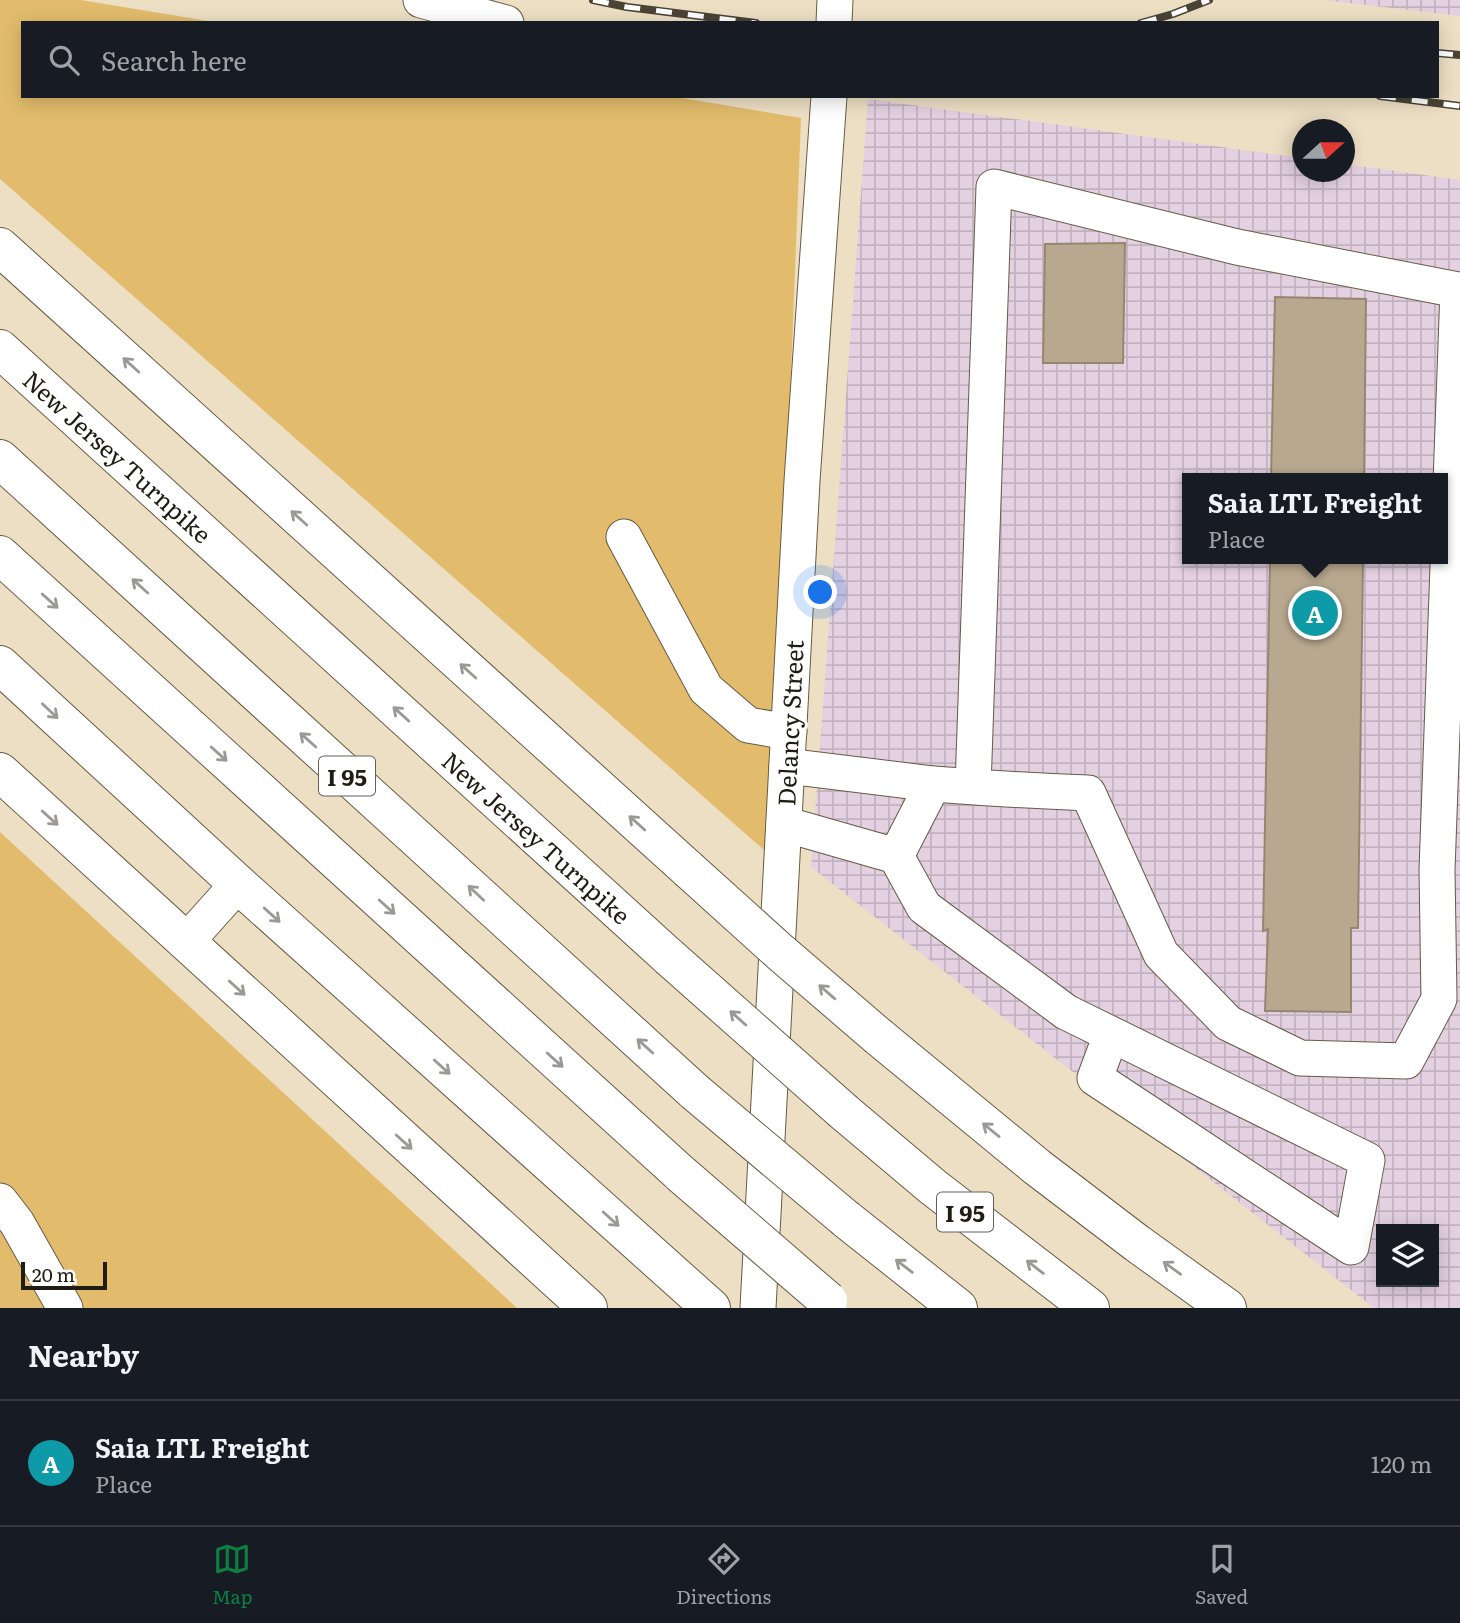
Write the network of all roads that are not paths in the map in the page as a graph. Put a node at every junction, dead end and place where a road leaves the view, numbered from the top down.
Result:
1 (421, 0) edge
2 (835, 0) edge
3 (499, 21) edge
4 (834, 21) edge
5 (829, 98) edge
6 (0, 247) edge
7 (0, 349) edge
8 (0, 459) edge
9 (625, 537) dead end
10 (0, 555) edge
11 (0, 665) edge
12 (788, 749) junction
13 (0, 772) edge
14 (933, 784) junction
15 (972, 787) junction
16 (784, 824) junction
17 (896, 856) junction
18 (238, 884) junction
19 (186, 942) junction
20 (1111, 1035) junction
21 (0, 1200) edge
22 (832, 1304) edge
23 (65, 1308) edge
24 (588, 1308) edge
25 (711, 1308) edge
26 (758, 1308) edge
27 (958, 1308) edge
28 (1090, 1308) edge
29 (1227, 1308) edge

1 - 3 street
2 - 4 street
5 - 12 street, Delancy Street
29 -> 6 highway, bridge
28 -> 7 highway, New Jersey Turnpike / I 95, bridge
27 -> 8 highway, I 95, bridge
9 - 12 street
10 -> 22 highway, bridge
11 -> 18 highway
12 - 14 street
12 - 16 street, Delancy Street
13 -> 19 highway
14 - 15 street
14 - 17 street
15 - 15 street
16 - 17 street
16 - 26 street, Delancy Street
17 - 20 street
18 - 19 street
18 -> 25 highway
19 -> 24 highway
20 - 20 street
21 - 23 street

